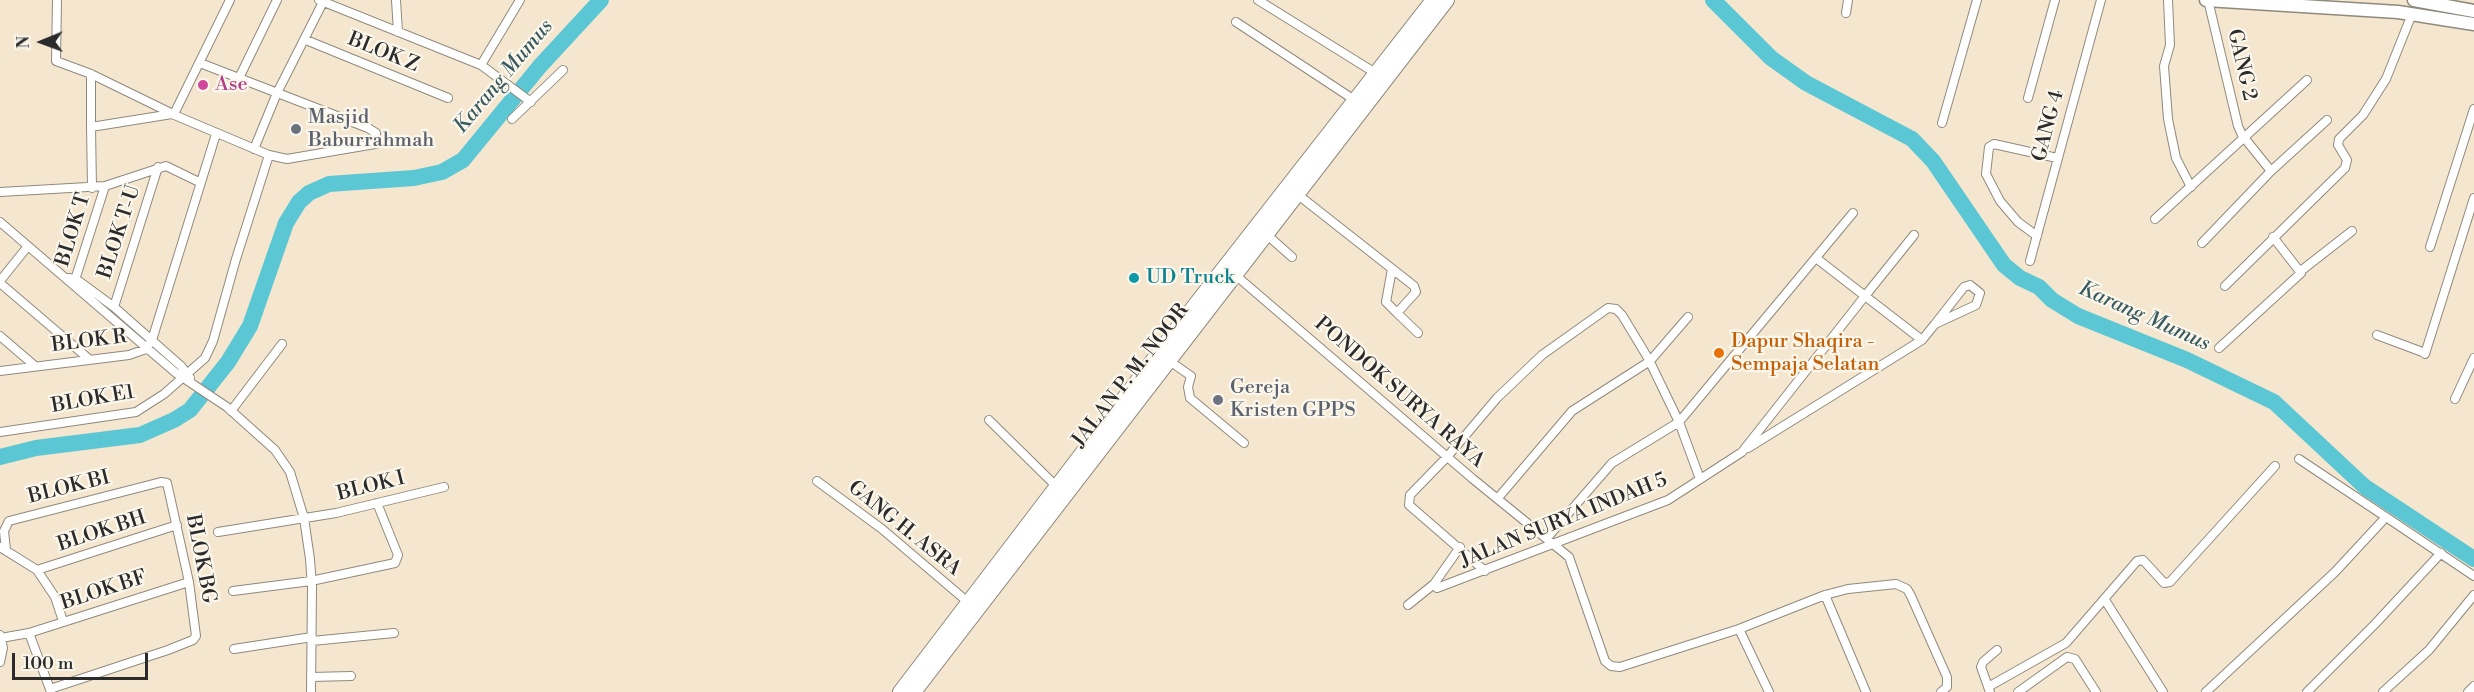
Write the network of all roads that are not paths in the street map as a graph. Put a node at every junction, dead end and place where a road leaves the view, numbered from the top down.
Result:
1 (57, 0) edge
2 (230, 0) edge
3 (277, 0) edge
4 (396, 0) edge
5 (520, 0) edge
6 (1258, 0) edge
7 (1434, 0) edge
8 (1447, 0) edge
9 (1848, 0) edge
10 (1977, 0) edge
11 (2055, 0) edge
12 (2102, 0) edge
13 (2168, 0) edge
14 (2207, 0) edge
15 (2414, 0) edge
16 (321, 1) edge
17 (2474, 11) edge
18 (1846, 13) dead end
19 (2412, 14) junction
20 (1236, 22) dead end
21 (2474, 24) edge
22 (398, 32) junction
23 (306, 40) junction
24 (200, 63) junction
25 (481, 66) junction
26 (563, 70) dead end
27 (91, 74) junction
28 (1377, 74) junction
29 (239, 78) junction
30 (2307, 80) dead end
31 (277, 93) junction
32 (448, 98) dead end
33 (2028, 98) dead end
34 (530, 100) junction
35 (1357, 105) junction
36 (2474, 109) edge
37 (173, 114) junction
38 (512, 119) dead end
39 (2327, 120) dead end
40 (1942, 123) dead end
41 (91, 127) junction
42 (216, 134) junction
43 (2243, 138) junction
44 (254, 149) junction
45 (269, 155) junction
46 (2057, 158) junction
47 (158, 167) junction
48 (2271, 171) junction
49 (199, 182) junction
50 (105, 186) junction
51 (2191, 187) junction
52 (92, 188) junction
53 (0, 192) edge
54 (1297, 194) junction
55 (2474, 198) edge
56 (1853, 213) dead end
57 (2155, 219) dead end
58 (0, 222) edge
59 (2352, 231) dead end
60 (1266, 234) junction
61 (1914, 235) dead end
62 (2037, 236) junction
63 (2273, 237) junction
64 (2202, 243) dead end
65 (28, 246) junction
66 (2430, 247) dead end
67 (1292, 257) dead end
68 (1816, 258) junction
69 (2030, 261) dead end
70 (1392, 269) junction
71 (2302, 270) junction
72 (1230, 271) junction
73 (73, 281) junction
74 (0, 282) edge
75 (2224, 286) dead end
76 (1865, 296) junction
77 (114, 307) junction
78 (1397, 313) junction
79 (1688, 316) dead end
80 (1935, 324) junction
81 (1418, 333) dead end
82 (2377, 335) dead end
83 (0, 336) edge
84 (152, 340) junction
85 (1922, 340) junction
86 (282, 344) dead end
87 (2219, 348) dead end
88 (146, 349) junction
89 (89, 358) junction
90 (2474, 358) edge
91 (1168, 360) junction
92 (1650, 361) junction
93 (35, 366) junction
94 (0, 371) edge
95 (186, 376) junction
96 (2455, 399) dead end
97 (229, 409) junction
98 (988, 420) dead end
99 (1679, 422) junction
100 (0, 432) edge
101 (1244, 442) dead end
102 (1742, 452) junction
103 (1447, 457) junction
104 (2298, 459) dead end
105 (2275, 466) dead end
106 (1700, 479) junction
107 (817, 481) dead end
108 (166, 483) joint
109 (444, 487) dead end
110 (1062, 487) junction
111 (1498, 498) junction
112 (377, 503) junction
113 (2386, 517) junction
114 (304, 518) junction
115 (177, 525) junction
116 (218, 532) dead end
117 (1550, 540) junction
118 (1460, 547) junction
119 (3, 549) edge
120 (2441, 553) junction
121 (37, 570) junction
122 (1485, 571) junction
123 (2474, 576) edge
124 (311, 581) junction
125 (189, 582) junction
126 (1434, 584) junction
127 (233, 591) dead end
128 (1825, 595) junction
129 (2474, 595) edge
130 (2105, 600) junction
131 (969, 603) junction
132 (1408, 606) dead end
133 (63, 621) junction
134 (1739, 629) junction
135 (29, 633) junction
136 (394, 633) dead end
137 (1, 637) edge
138 (312, 639) junction
139 (234, 648) dead end
140 (1997, 650) dead end
141 (0, 662) edge
142 (351, 676) dead end
143 (311, 677) junction
144 (2474, 686) edge
145 (1989, 687) edge
146 (50, 691) edge
147 (2023, 691) edge
148 (311, 692) edge
149 (900, 692) edge
150 (914, 692) edge
151 (1769, 692) edge
152 (1866, 692) edge
153 (1941, 692) edge
154 (2096, 692) edge
155 (2163, 692) edge
156 (2206, 692) edge
157 (2307, 692) edge
158 (2383, 692) edge
159 (2468, 692) edge

1 - 27 street
2 - 24 street
3 - 29 street
4 - 22 street
5 - 25 street
6 - 28 street
7 - 28 highway, JALAN P. M. NOOR
8 - 35 highway, JALAN P. M. NOOR
9 - 18 street
10 - 40 street
11 - 33 street
12 - 46 street, GANG 4
13 - 51 street
14 - 19 main road
14 - 43 street, GANG 2
15 - 17 main road
16 - 22 street
16 - 23 street
19 - 21 main road
19 - 63 street
20 - 35 street
22 - 25 street
23 - 31 street
23 - 32 street, BLOK Z
24 - 29 street
24 - 37 street
25 - 34 street
26 - 34 street
27 - 37 street
27 - 41 street
28 - 35 highway, JALAN P. M. NOOR
29 - 31 street
30 - 43 street, GANG 2
31 - 44 street
31 - 45 street
34 - 38 street
35 - 54 highway, JALAN P. M. NOOR
35 - 72 highway, JALAN P. M. NOOR
36 - 66 street
37 - 41 street
37 - 42 street
39 - 48 street
41 - 52 street
42 - 44 street
42 - 49 street
43 - 48 street, GANG 2
43 - 51 street
44 - 45 street
45 - 95 street, BLOK E1
46 - 62 street, GANG 4
46 - 62 street
47 - 49 street
47 - 50 street
47 - 77 street, BLOK T-U
48 - 64 street
49 - 84 street
50 - 52 street
50 - 73 street, BLOK T
51 - 57 street
52 - 53 street
54 - 60 highway, JALAN P. M. NOOR
54 - 70 street
55 - 82 street
56 - 68 street
58 - 65 street
59 - 71 street
60 - 67 street
60 - 72 highway, JALAN P. M. NOOR
61 - 76 street, JALAN SURYA INDAH 5
62 - 69 street, GANG 4
63 - 71 street
63 - 75 street
65 - 73 street
65 - 74 street
68 - 76 street
68 - 99 street
70 - 78 street
70 - 78 street
71 - 87 street
72 - 91 highway, JALAN P. M. NOOR
72 - 103 street, PONDOK SURYA RAYA
72 - 110 highway, JALAN P. M. NOOR
73 - 77 street
73 - 88 street
74 - 89 street
76 - 85 street
76 - 102 street, JALAN SURYA INDAH 5
77 - 84 street
78 - 81 street
79 - 92 street
80 - 80 street, JALAN SURYA INDAH 5
80 - 85 street, JALAN SURYA INDAH 5
83 - 93 street
84 - 88 street
84 - 95 street
85 - 102 street, JALAN SURYA INDAH 5
86 - 97 street
88 - 89 street, BLOK R
88 - 95 street
89 - 93 street, BLOK R
90 - 96 street
91 - 101 street
91 - 110 highway, JALAN P. M. NOOR
92 - 99 street
92 - 103 street
92 - 111 street
93 - 94 street, BLOK R
95 - 97 street
95 - 100 street, BLOK E1
97 - 114 street
98 - 110 street
99 - 106 street
99 - 117 street
102 - 106 street, JALAN SURYA INDAH 5
103 - 111 street, PONDOK SURYA RAYA
103 - 118 street
104 - 113 street
105 - 130 street
106 - 117 street, JALAN SURYA INDAH 5
107 - 131 street, GANG H. ASRA
108 - 115 street, BLOK BG
108 - 119 street, BLOK BI
109 - 112 street, BLOK I
110 - 131 highway, JALAN P. M. NOOR
110 - 150 highway, JALAN P. M. NOOR
111 - 117 street, PONDOK SURYA RAYA
112 - 114 street, BLOK I
112 - 124 street
113 - 120 street
113 - 156 street
114 - 116 street, BLOK I
114 - 124 street
115 - 121 street, BLOK BH
115 - 125 street, BLOK BG
117 - 122 street, JALAN SURYA INDAH 5
117 - 134 street, PONDOK SURYA RAYA
118 - 122 street
118 - 126 street, JALAN SURYA INDAH 5
119 - 121 street
120 - 123 street
120 - 157 street
121 - 133 street
122 - 126 street, JALAN SURYA INDAH 5
124 - 127 street
124 - 138 street
125 - 133 street, BLOK BF
125 - 146 street, BLOK BG
126 - 132 street
128 - 134 street
128 - 152 street
128 - 153 street
129 - 158 street
130 - 145 street
130 - 155 street
131 - 149 highway, JALAN P. M. NOOR
133 - 135 street, BLOK BF
134 - 151 street
135 - 137 street, BLOK BF
135 - 146 street
136 - 138 street
137 - 141 street
138 - 139 street
138 - 143 street
140 - 145 street
142 - 143 street
143 - 148 street
144 - 159 street
147 - 154 street

